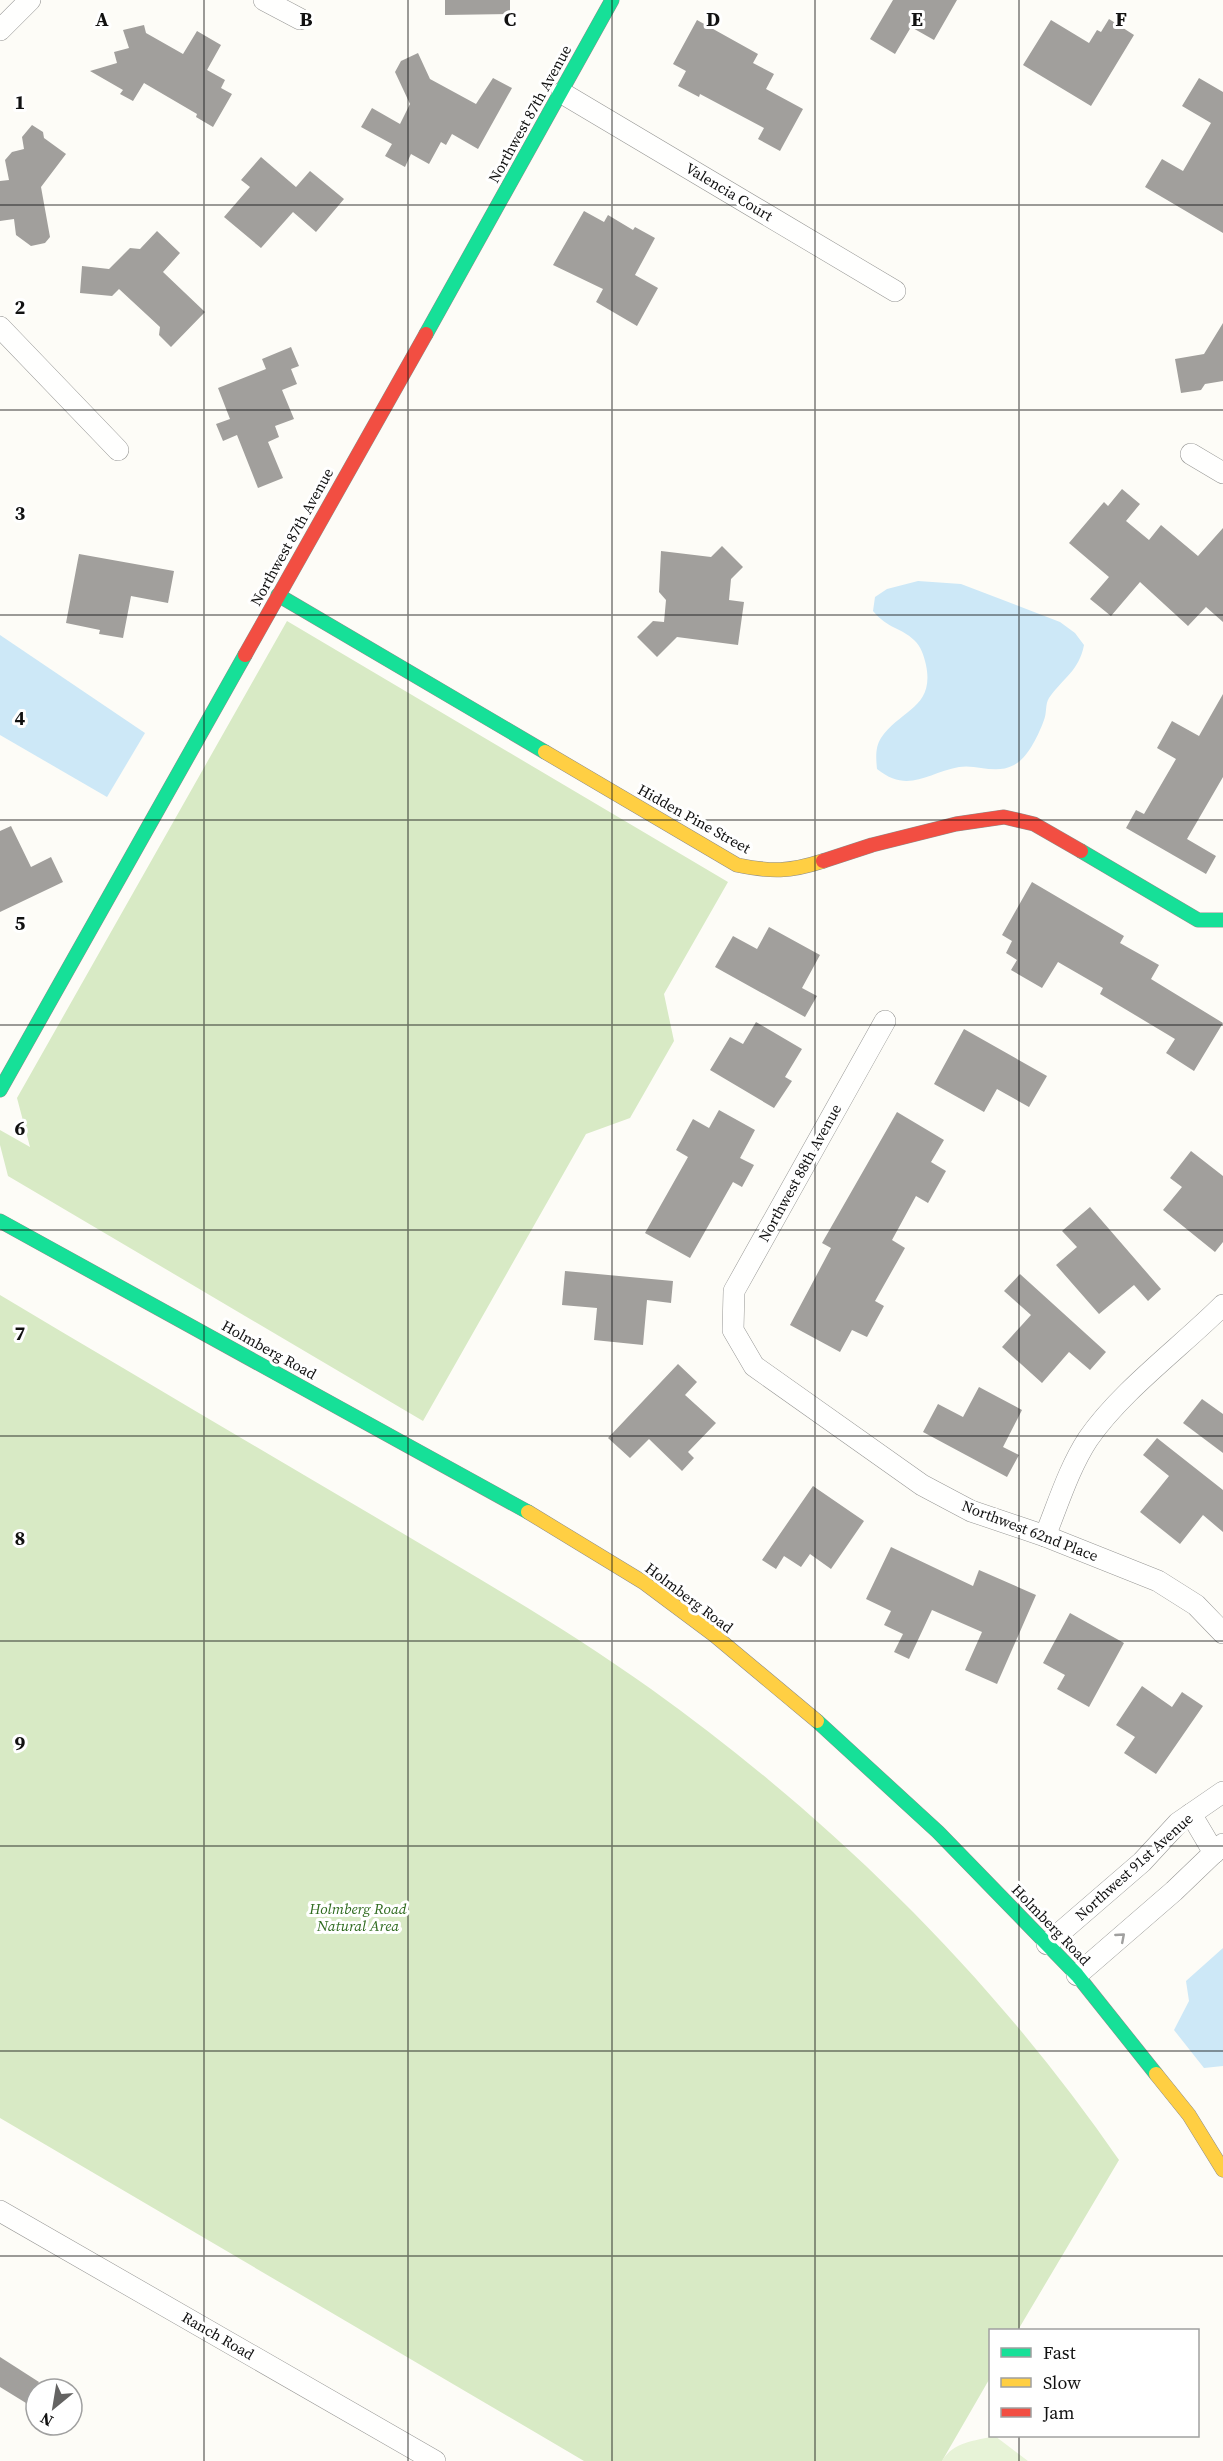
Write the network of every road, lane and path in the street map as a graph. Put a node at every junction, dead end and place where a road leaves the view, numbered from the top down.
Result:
1 (30, 0) edge
2 (264, 0) edge
3 (612, 0) edge
4 (300, 19) dead end
5 (0, 30) edge
6 (562, 93) junction
7 (896, 291) dead end
8 (0, 327) edge
9 (118, 450) dead end
10 (1191, 454) dead end
11 (1223, 473) edge
12 (278, 595) junction
13 (1223, 920) edge
14 (885, 1020) dead end
15 (0, 1090) edge
16 (0, 1221) edge
17 (1223, 1305) edge
18 (733, 1330) joint
19 (1045, 1536) junction
20 (1223, 1634) edge
21 (1223, 1792) edge
22 (1191, 1814) junction
23 (1219, 1849) edge
24 (1047, 1944) junction
25 (1077, 1975) junction
26 (1223, 2170) edge
27 (0, 2211) edge
28 (435, 2461) edge

1 - 5 street
2 - 4 street
3 - 6 street, Northwest 87th Avenue
6 - 7 street, Valencia Court
6 - 12 street, Northwest 87th Avenue
8 - 9 street
10 - 11 street
12 - 13 street, Hidden Pine Street
12 - 15 street, Northwest 87th Avenue
14 - 18 street, Northwest 88th Avenue
16 - 24 street, Holmberg Road
17 - 19 street
18 - 19 street, Northwest 62nd Place
19 - 20 street, Northwest 62nd Place
21 - 22 street, Northwest 91st Avenue
22 - 23 street
22 - 24 street, Northwest 91st Avenue
25 -> 23 street
24 - 25 street, Holmberg Road
25 - 26 street, Holmberg Road
27 - 28 street, Ranch Road

